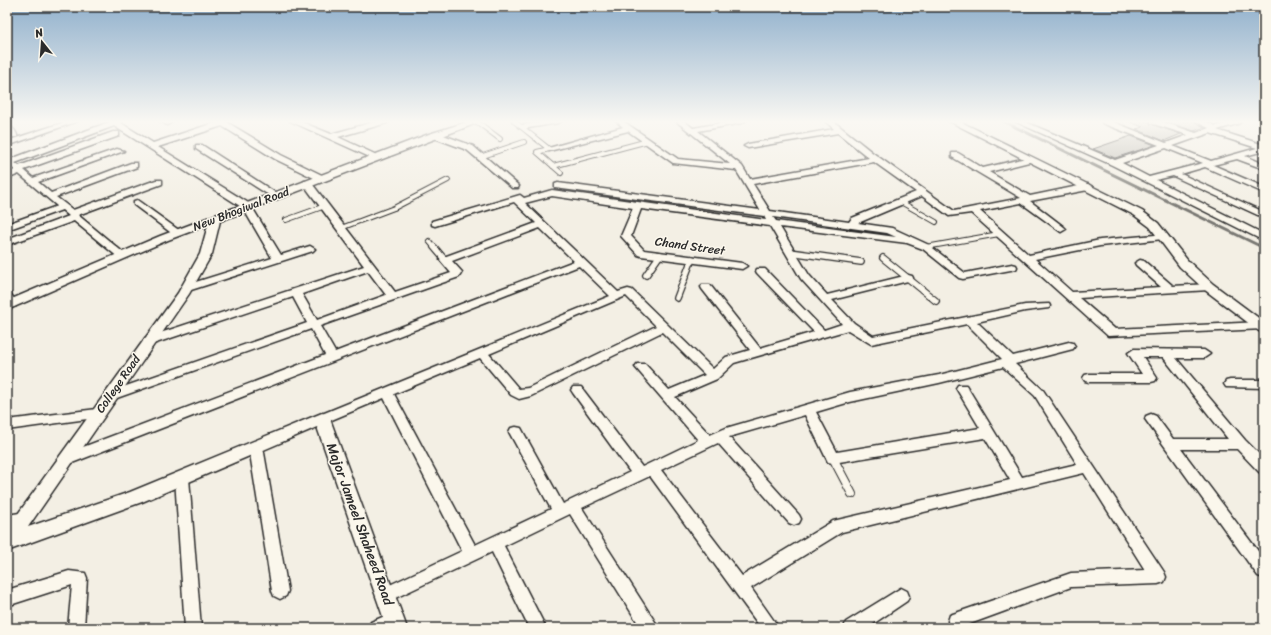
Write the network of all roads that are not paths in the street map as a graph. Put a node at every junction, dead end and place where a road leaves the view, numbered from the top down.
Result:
1 (36, 151) edge
2 (71, 151) edge
3 (120, 151) dead end
4 (160, 151) edge
5 (205, 151) edge
6 (268, 151) edge
7 (362, 151) edge
8 (394, 151) edge
9 (473, 151) edge
10 (499, 151) edge
11 (542, 151) edge
12 (611, 151) edge
13 (661, 151) edge
14 (718, 151) edge
15 (865, 151) edge
16 (1013, 151) edge
17 (1086, 151) edge
18 (1150, 151) edge
19 (1178, 151) edge
20 (1255, 151) edge
21 (955, 155) dead end
22 (1237, 156) junction
23 (377, 157) junction
24 (480, 157) junction
25 (875, 159) junction
26 (1030, 159) junction
27 (8, 161) edge
28 (1115, 163) junction
29 (1208, 164) junction
30 (134, 165) dead end
31 (553, 166) junction
32 (1264, 167) edge
33 (739, 168) junction
34 (19, 170) junction
35 (983, 171) junction
36 (560, 173) dead end
37 (1173, 173) junction
38 (7, 176) edge
39 (321, 178) junction
40 (448, 180) dead end
41 (1148, 180) junction
42 (32, 181) junction
43 (159, 182) dead end
44 (748, 182) junction
45 (307, 183) junction
46 (514, 186) dead end
47 (558, 186) dead end
48 (1088, 187) junction
49 (1264, 190) edge
50 (922, 193) junction
51 (275, 195) junction
52 (50, 196) junction
53 (518, 200) junction
54 (1026, 200) junction
55 (899, 201) junction
56 (137, 202) dead end
57 (247, 206) junction
58 (325, 206) junction
59 (638, 206) junction
60 (63, 207) junction
61 (973, 210) junction
62 (768, 214) junction
63 (1264, 215) edge
64 (73, 216) junction
65 (215, 218) junction
66 (286, 220) dead end
67 (936, 222) dead end
68 (435, 223) dead end
69 (542, 224) junction
70 (773, 224) junction
71 (853, 224) junction
72 (7, 227) edge
73 (341, 228) junction
74 (1061, 229) dead end
75 (872, 232) junction
76 (177, 233) junction
77 (999, 234) junction
78 (1163, 236) junction
79 (1264, 238) edge
80 (429, 241) dead end
81 (7, 242) edge
82 (926, 247) junction
83 (310, 249) dead end
84 (790, 252) junction
85 (660, 255) junction
86 (122, 256) junction
87 (883, 258) dead end
88 (1027, 258) junction
89 (278, 260) junction
90 (445, 260) junction
91 (692, 260) junction
92 (581, 262) junction
93 (860, 262) dead end
94 (1140, 262) dead end
95 (742, 266) dead end
96 (371, 267) junction
97 (1012, 267) dead end
98 (762, 271) dead end
99 (646, 275) dead end
100 (908, 278) junction
101 (706, 287) dead end
102 (1209, 287) junction
103 (187, 288) junction
104 (1170, 289) junction
105 (296, 292) junction
106 (1069, 295) junction
107 (616, 296) junction
108 (393, 297) junction
109 (677, 298) dead end
110 (824, 299) junction
111 (936, 301) dead end
112 (9, 302) edge
113 (1045, 306) dead end
114 (969, 320) junction
115 (314, 324) junction
116 (850, 326) junction
117 (664, 327) junction
118 (1262, 327) edge
119 (822, 334) junction
120 (149, 341) junction
121 (1069, 346) dead end
122 (757, 352) junction
123 (482, 353) junction
124 (1168, 354) junction
125 (1204, 354) dead end
126 (332, 357) junction
127 (1008, 362) junction
128 (641, 367) dead end
129 (713, 376) junction
130 (1089, 378) dead end
131 (1230, 384) dead end
132 (1264, 384) edge
133 (962, 388) dead end
134 (577, 390) dead end
135 (386, 393) junction
136 (110, 396) junction
137 (667, 396) junction
138 (808, 409) junction
139 (98, 414) junction
140 (322, 419) junction
141 (1151, 419) dead end
142 (7, 425) edge
143 (516, 432) dead end
144 (988, 432) junction
145 (714, 439) junction
146 (1169, 444) junction
147 (1240, 444) junction
148 (256, 447) junction
149 (833, 458) junction
150 (67, 459) junction
151 (1087, 467) junction
152 (1264, 468) edge
153 (646, 471) junction
154 (182, 478) junction
155 (1018, 483) junction
156 (852, 494) dead end
157 (566, 509) junction
158 (26, 518) junction
159 (794, 519) dead end
160 (7, 521) edge
161 (8, 543) edge
162 (495, 543) junction
163 (469, 549) dead end
164 (1264, 571) edge
165 (740, 586) junction
166 (280, 591) dead end
167 (385, 595) junction
168 (901, 596) dead end
169 (7, 598) edge
170 (956, 621) dead end
171 (396, 624) edge
172 (76, 628) edge
173 (193, 628) edge
174 (377, 628) edge
175 (538, 628) edge
176 (651, 628) edge
177 (771, 628) edge
178 (852, 628) edge

1 - 27 street
2 - 34 street
3 - 42 street
4 - 57 street
5 - 51 street
6 - 39 street
7 - 23 street
8 - 23 street, New Bhogiwal Road
9 - 24 street
10 - 24 lane
11 - 31 lane
12 - 31 lane
13 - 33 street
14 - 33 street
15 - 25 street
16 - 26 street
17 - 28 street
18 - 28 street
19 - 29 street
20 - 22 street
21 - 35 street
22 - 29 street
22 - 32 street
23 - 39 street, New Bhogiwal Road
24 - 46 street
25 - 44 street
25 - 50 street
26 - 35 street
26 - 48 street
27 - 34 street
28 - 41 street
29 - 37 street
29 - 49 street
30 - 52 street
31 - 36 lane
33 - 44 street
34 - 38 street
34 - 42 street
35 - 54 street
37 - 41 street
37 - 63 street
39 - 45 street, New Bhogiwal Road
40 - 73 lane
41 - 79 street
42 - 52 street
43 - 64 street
44 - 62 street
45 - 51 street, New Bhogiwal Road
45 - 58 street
47 - 62 street
48 - 54 street
48 - 78 street
50 - 55 street
50 - 61 street
51 - 57 street, New Bhogiwal Road
52 - 60 street
53 - 59 street
53 - 68 street
53 - 69 street
54 - 61 street
54 - 74 street
55 - 67 lane
55 - 71 street
56 - 76 street
57 - 65 street, New Bhogiwal Road
57 - 89 street
58 - 66 lane
58 - 73 street
59 - 70 street
59 - 85 street, Chand Street
60 - 64 street
60 - 72 street
61 - 77 street
62 - 70 street
62 - 71 street
64 - 81 street
64 - 86 street
65 - 76 street, New Bhogiwal Road
65 - 103 street, College Road
69 - 90 street
69 - 92 street
70 - 75 street
70 - 84 street
71 - 75 street
73 - 96 street
75 - 82 street
76 - 86 street, New Bhogiwal Road
77 - 82 lane
77 - 88 street
78 - 88 street
78 - 102 street
80 - 90 lane
82 - 97 street
83 - 89 street
84 - 93 lane
84 - 110 street
85 - 91 street, Chand Street
85 - 99 lane
86 - 112 street, New Bhogiwal Road
87 - 100 lane
88 - 106 street
89 - 103 street
90 - 108 street
91 - 95 street, Chand Street
91 - 109 lane
92 - 107 street
92 - 126 street
94 - 104 street
96 - 105 street
96 - 108 street
98 - 119 street
100 - 110 street
100 - 111 lane
101 - 122 street
102 - 104 street
102 - 118 street
103 - 120 street, College Road
104 - 106 street
105 - 115 street
105 - 120 street
106 - 118 street
107 - 117 street
107 - 123 street
108 - 115 street
110 - 116 street
113 - 114 street
114 - 116 street
114 - 127 street
115 - 126 street
115 - 136 street
116 - 119 street
117 - 123 street
117 - 129 street
119 - 122 street
120 - 136 street, College Road
121 - 127 street
122 - 129 street
123 - 135 street
124 - 125 street
124 - 130 street
124 - 147 street
126 - 150 street
127 - 138 street
127 - 151 street
128 - 137 street
129 - 137 street
131 - 132 street
133 - 144 street
134 - 153 street
135 - 140 street
135 - 163 street
136 - 139 street, College Road
137 - 145 street
138 - 145 street
138 - 149 street
139 - 142 street
139 - 150 street, College Road
140 - 148 street
140 - 167 street, Major Jameel Shaheed Road
141 - 146 street
143 - 157 street
144 - 149 street
144 - 155 street
145 - 153 street
145 - 159 street
146 - 147 street
146 - 164 street
147 - 152 street
148 - 154 street
148 - 166 street
149 - 156 lane
150 - 158 street, College Road
151 - 155 street
151 - 170 street
153 - 157 street
153 - 165 street
154 - 161 street
154 - 173 street
155 - 165 street
157 - 162 street
157 - 176 street
158 - 160 street
158 - 161 street, College Road
162 - 167 street
162 - 175 street
165 - 177 street
167 - 171 street, Major Jameel Shaheed Road
168 - 178 street
169 - 172 street
171 - 174 street

